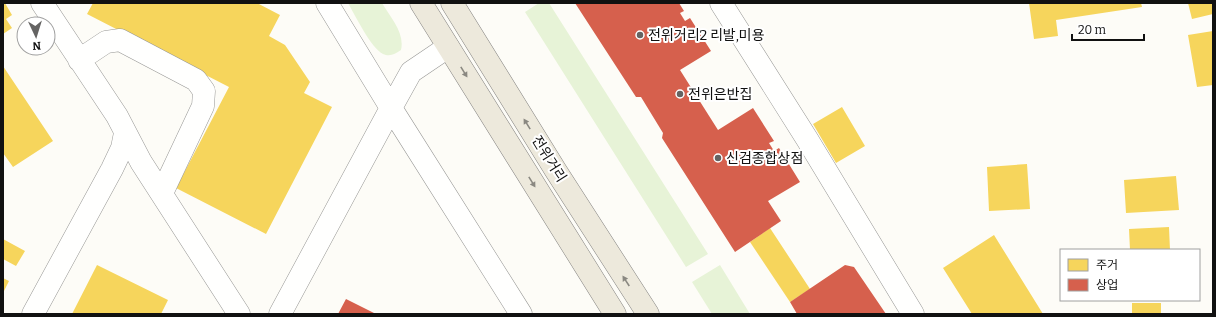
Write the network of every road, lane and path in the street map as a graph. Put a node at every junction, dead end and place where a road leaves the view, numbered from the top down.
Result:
1 (42, 3) edge
2 (327, 3) edge
3 (421, 3) edge
4 (452, 3) edge
5 (721, 3) edge
6 (448, 47) junction
7 (79, 60) junction
8 (391, 108) junction
9 (126, 133) junction
10 (162, 193) junction
11 (33, 314) edge
12 (239, 314) edge
13 (280, 314) edge
14 (521, 314) edge
15 (615, 314) edge
16 (648, 314) edge
17 (913, 314) edge

1 - 7 street
2 - 8 street
3 - 6 main road, 전위거리
16 -> 4 main road, 전위거리
5 - 17 street
6 - 8 street
6 -> 15 main road, 전위거리
7 - 9 street
7 - 10 street
8 - 13 street
8 - 14 street
9 - 10 street
9 - 11 street
10 - 12 street

